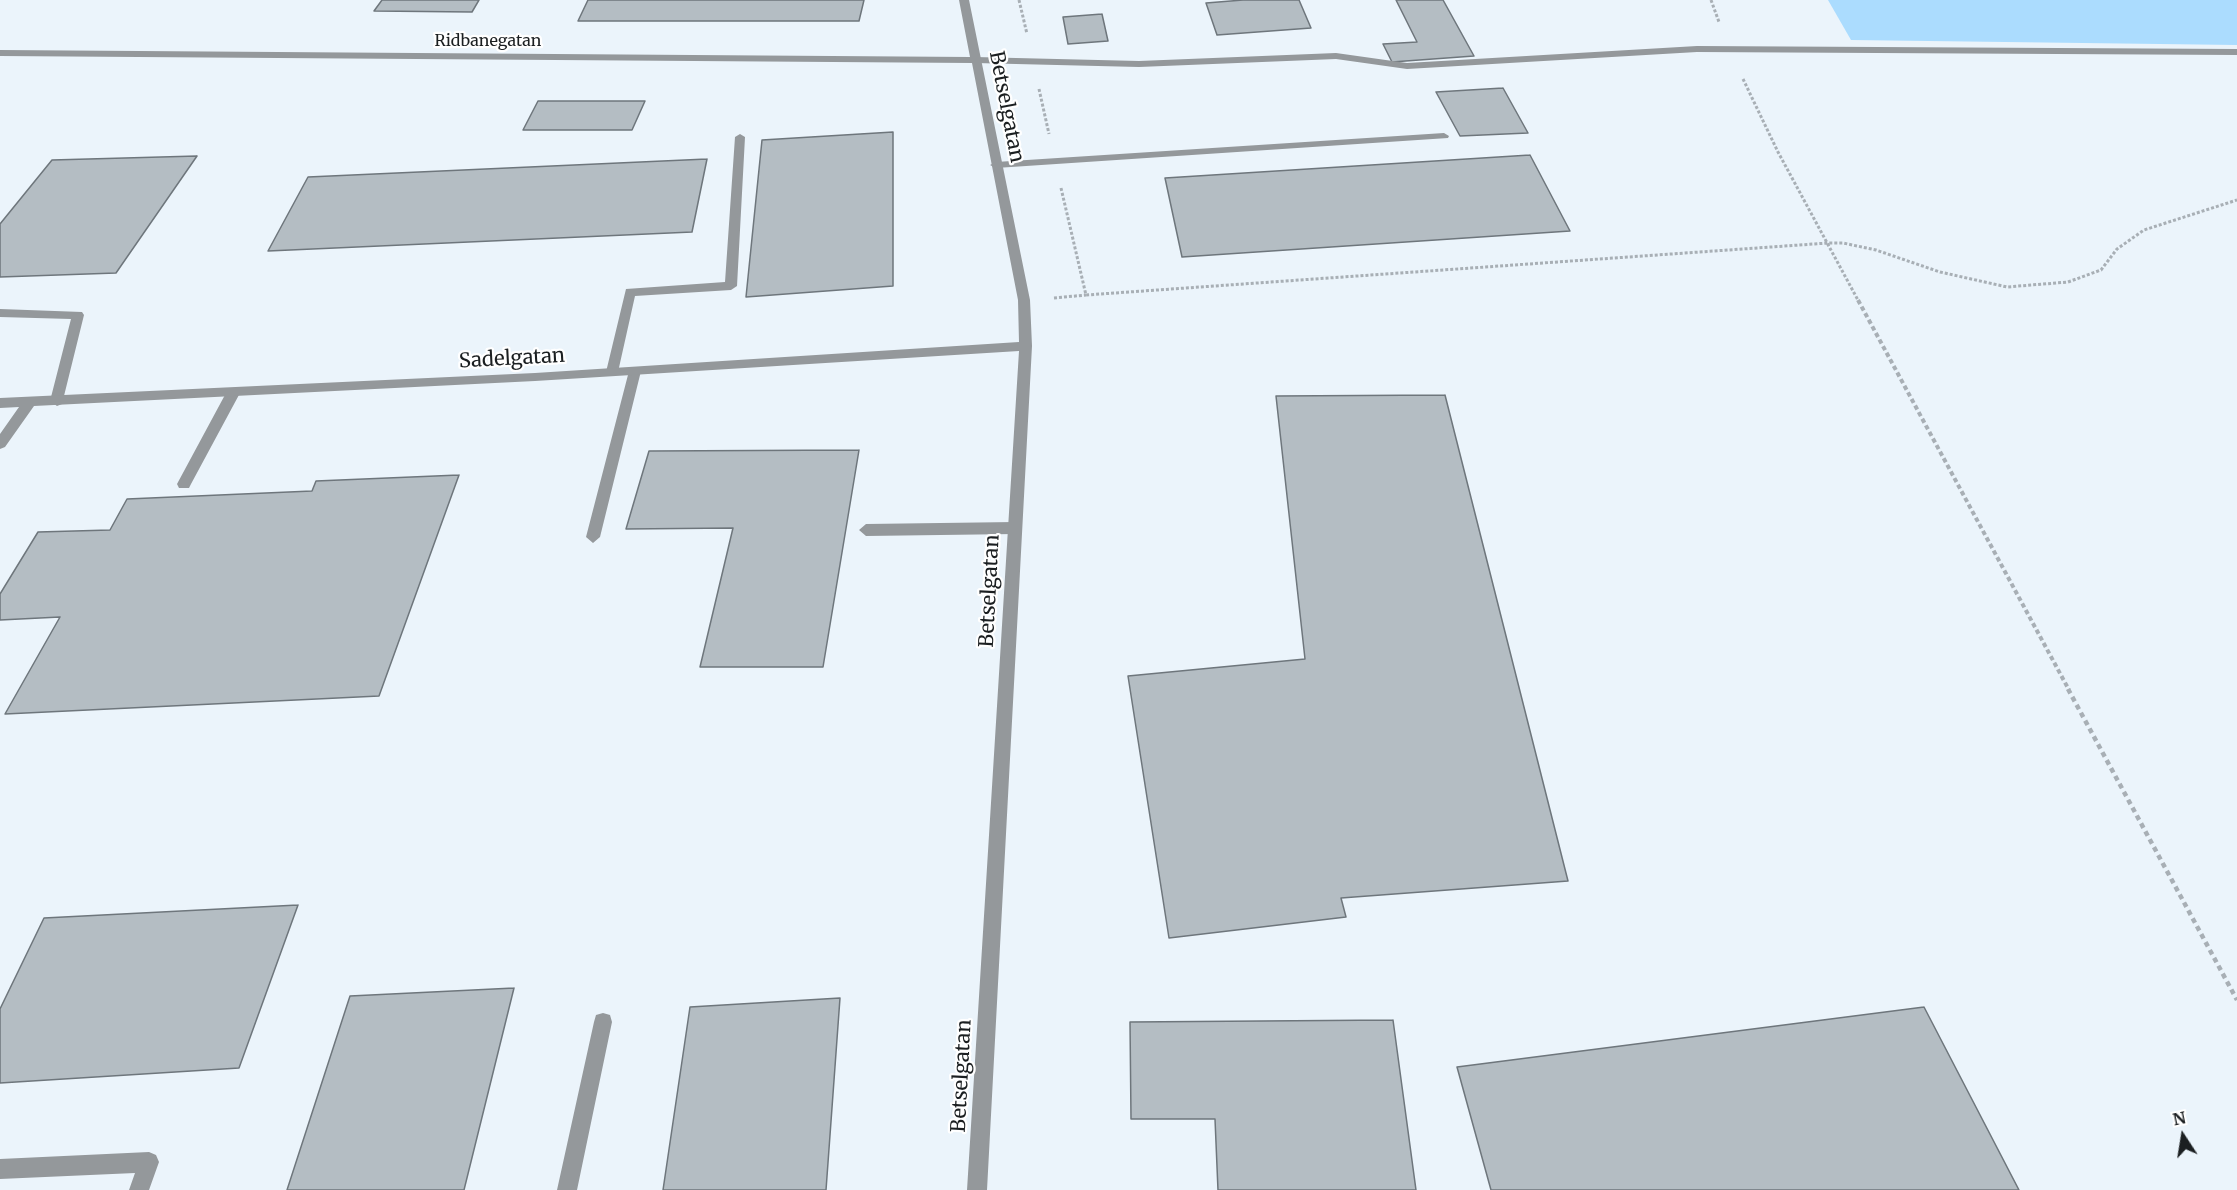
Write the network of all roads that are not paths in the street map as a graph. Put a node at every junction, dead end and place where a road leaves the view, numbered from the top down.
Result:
1 (964, 0) edge
2 (2237, 52) edge
3 (0, 53) edge
4 (975, 60) junction
5 (1444, 136) dead end
6 (740, 137) dead end
7 (996, 165) junction
8 (0, 313) edge
9 (1026, 346) junction
10 (635, 371) junction
11 (612, 372) junction
12 (233, 393) junction
13 (57, 401) junction
14 (0, 403) edge
15 (29, 403) junction
16 (0, 444) edge
17 (184, 484) dead end
18 (1015, 528) junction
19 (866, 530) dead end
20 (593, 537) dead end
21 (603, 1022) dead end
22 (0, 1169) edge
23 (139, 1190) edge
24 (567, 1190) edge
25 (977, 1190) edge

1 - 4 street, Betselgatan
2 - 4 street, Ridbanegatan
3 - 4 street, Ridbanegatan
4 - 7 street, Betselgatan
5 - 7 street
6 - 11 street
7 - 9 street, Betselgatan
8 - 13 street
9 - 10 street, Sadelgatan
9 - 18 street, Betselgatan
10 - 11 street, Sadelgatan
10 - 20 street
11 - 12 street, Sadelgatan
12 - 13 street, Sadelgatan
12 - 17 street
13 - 15 street, Sadelgatan
14 - 15 street, Sadelgatan
15 - 16 street
18 - 19 street
18 - 25 street, Betselgatan
21 - 24 street
22 - 23 street

